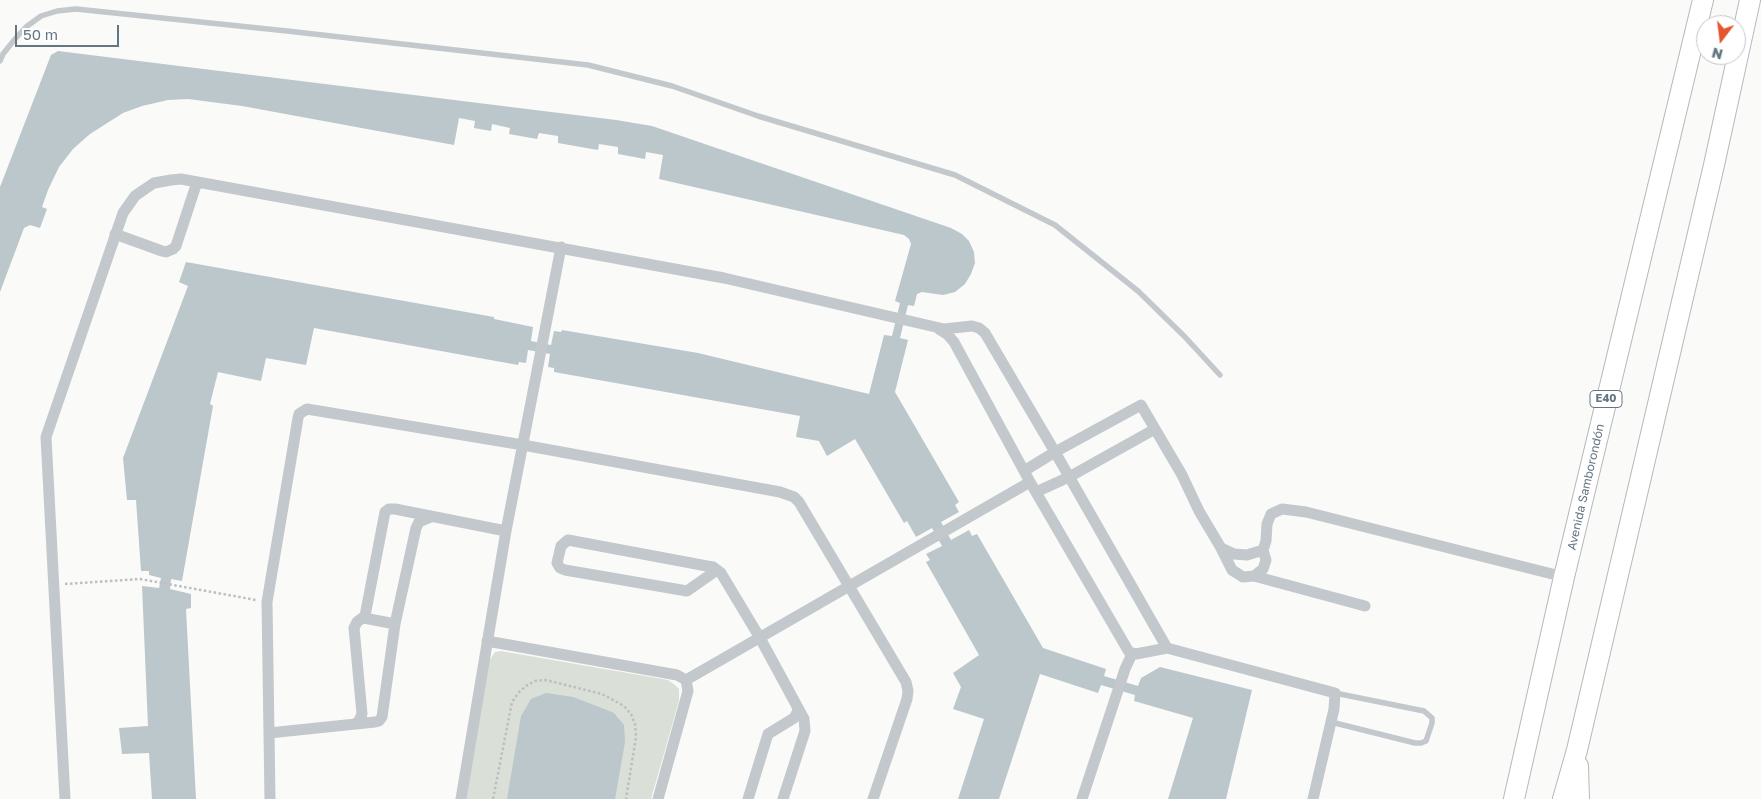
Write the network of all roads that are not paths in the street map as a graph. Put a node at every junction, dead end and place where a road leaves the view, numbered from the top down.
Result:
1 (1750, 0) edge
2 (1700, 4) edge
3 (0, 61) edge
4 (197, 182) junction
5 (115, 234) junction
6 (561, 247) junction
7 (938, 328) junction
8 (1220, 375) dead end
9 (1155, 429) junction
10 (523, 445) junction
11 (1055, 452) junction
12 (1024, 471) junction
13 (1069, 477) junction
14 (1033, 487) junction
15 (431, 517) junction
16 (506, 531) junction
17 (1221, 548) junction
18 (1263, 550) junction
19 (717, 570) junction
20 (1254, 576) junction
21 (1564, 577) junction
22 (848, 586) junction
23 (1365, 606) dead end
24 (364, 618) junction
25 (395, 624) junction
26 (760, 638) junction
27 (488, 641) junction
28 (1167, 648) junction
29 (1132, 654) junction
30 (686, 680) junction
31 (1335, 694) junction
32 (798, 707) junction
33 (1331, 722) junction
34 (355, 724) junction
35 (269, 733) junction
36 (1576, 750) junction
37 (65, 799) edge
38 (270, 799) edge
39 (461, 799) edge
40 (658, 799) edge
41 (748, 799) edge
42 (783, 799) edge
43 (873, 799) edge
44 (1082, 799) edge
45 (1313, 799) edge
46 (1514, 799) edge
47 (1563, 799) edge
48 (1580, 799) edge

1 - 36 highway
2 - 21 highway, Avenida Samborondón / E40
3 - 8 lane
4 - 5 street
4 - 5 street
4 - 6 street
5 - 37 street
6 - 7 street
6 - 10 street
7 - 11 street
7 - 12 street
9 - 11 street
9 - 13 street
9 - 17 street
10 - 16 street
10 - 22 street
10 - 35 street
11 - 12 street
11 - 13 street
12 - 14 street
13 - 14 street
13 - 28 street
14 - 22 street
14 - 29 street
15 - 16 street
15 - 24 street
15 - 25 street
16 - 27 street
17 - 18 street
17 - 20 street
18 - 20 street
18 - 21 street
19 - 19 street
19 - 26 street
20 - 23 street
21 - 46 highway, Avenida Samborondón / E40
22 - 26 street
22 - 43 street
24 - 25 street
24 - 34 street
25 - 34 street
26 - 30 street
26 - 32 street
27 - 30 street
27 - 39 street
28 - 29 street
28 - 31 street
29 - 44 street
30 - 40 street
31 - 33 street
31 - 33 lane
32 - 41 street
32 - 42 street
33 - 45 street
34 - 35 street
35 - 38 street
36 - 47 highway
36 - 48 highway

